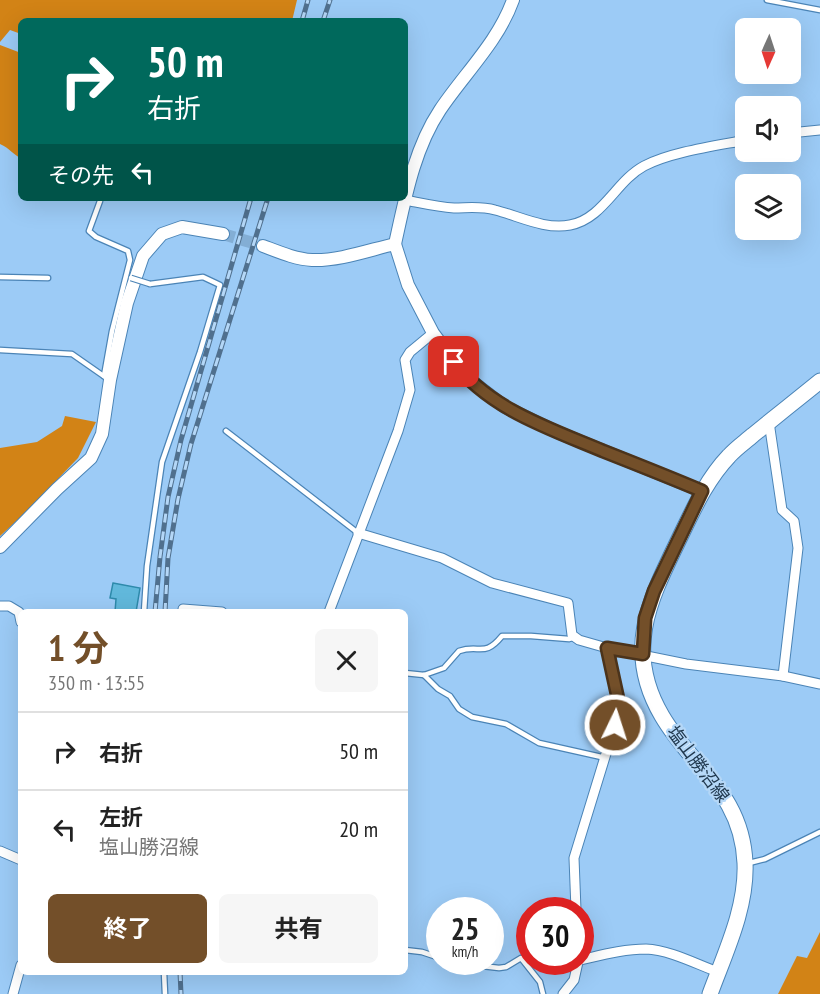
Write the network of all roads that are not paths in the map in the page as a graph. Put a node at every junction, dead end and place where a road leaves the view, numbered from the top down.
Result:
1 (513, 0) edge
2 (767, 0) edge
3 (820, 10) edge
4 (820, 130) edge
5 (801, 132) edge
6 (735, 142) edge
7 (408, 191) edge
8 (100, 201) dead end
9 (405, 201) edge
10 (408, 201) edge
11 (223, 234) tunnel mouth
12 (395, 244) junction
13 (262, 246) tunnel mouth
14 (0, 277) edge
15 (129, 277) junction
16 (48, 278) dead end
17 (433, 333) junction
18 (0, 350) edge
19 (107, 378) junction
20 (820, 381) edge
21 (769, 422) junction
22 (226, 431) dead end
23 (702, 491) junction
24 (358, 533) junction
25 (0, 547) edge
26 (0, 606) edge
27 (144, 609) edge
28 (330, 609) edge
29 (18, 611) edge
30 (575, 637) junction
31 (607, 648) junction
32 (643, 654) junction
33 (408, 672) edge
34 (424, 675) junction
35 (783, 676) junction
36 (820, 684) edge
37 (606, 758) junction
38 (820, 832) edge
39 (0, 851) edge
40 (18, 859) edge
41 (745, 864) junction
42 (576, 897) edge
43 (408, 950) edge
44 (426, 953) edge
45 (594, 958) edge
46 (504, 967) edge
47 (718, 972) junction
48 (19, 975) edge
49 (164, 975) edge
50 (575, 975) edge
51 (14, 994) edge
52 (165, 994) edge
53 (543, 994) edge
54 (563, 994) edge
55 (710, 994) edge

1 - 7 street
2 - 3 lane
4 - 5 street
6 - 10 street
8 - 15 lane
9 - 12 street
11 - 19 street
12 - 13 street
12 - 17 street
14 - 16 lane
15 - 19 lane
15 - 27 lane, bridge
17 - 23 street
17 - 24 street
18 - 19 lane
19 - 25 street
20 - 21 main road, 塩山勝沼線
21 - 23 main road, 塩山勝沼線
21 - 35 street
22 - 24 lane
23 - 32 main road, 塩山勝沼線
24 - 28 street
24 - 30 street
26 - 29 street
30 - 31 street
30 - 34 lane
31 - 32 street
31 - 37 street
32 - 35 street
32 - 41 main road, 塩山勝沼線
33 - 34 lane
34 - 37 lane
35 - 36 street
37 - 42 street
38 - 41 lane
39 - 40 street
41 - 47 main road, 塩山勝沼線
43 - 44 lane
45 - 47 street
46 - 53 lane
47 - 55 main road, 塩山勝沼線
48 - 51 street
49 - 52 lane
50 - 54 street

